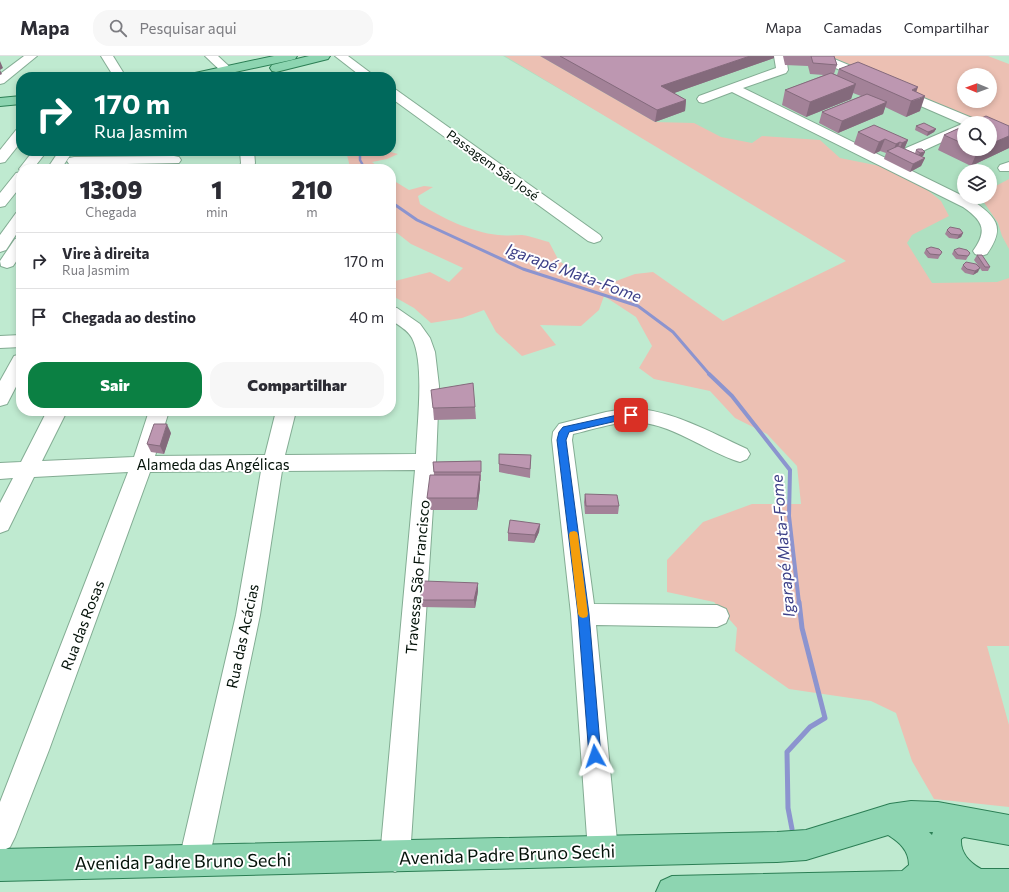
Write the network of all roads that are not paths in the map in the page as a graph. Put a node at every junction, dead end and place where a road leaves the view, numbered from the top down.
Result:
1 (31, 56) edge
2 (107, 56) edge
3 (211, 56) edge
4 (291, 56) edge
5 (300, 56) edge
6 (324, 56) edge
7 (341, 56) edge
8 (780, 56) edge
9 (816, 56) edge
10 (117, 72) edge
11 (230, 72) edge
12 (231, 72) edge
13 (239, 72) edge
14 (242, 72) edge
15 (363, 72) edge
16 (0, 80) edge
17 (734, 88) junction
18 (396, 97) edge
19 (703, 99) dead end
20 (16, 102) edge
21 (0, 104) edge
22 (16, 109) edge
23 (0, 110) edge
24 (818, 117) dead end
25 (957, 117) edge
26 (804, 123) junction
27 (957, 130) edge
28 (16, 139) edge
29 (911, 151) edge
30 (36, 156) edge
31 (73, 158) edge
32 (0, 160) edge
33 (174, 160) dead end
34 (30, 164) edge
35 (63, 164) edge
36 (16, 182) edge
37 (0, 203) edge
38 (16, 223) edge
39 (594, 238) dead end
40 (0, 247) edge
41 (16, 249) edge
42 (981, 251) dead end
43 (7, 262) dead end
44 (396, 315) edge
45 (16, 341) edge
46 (0, 342) edge
47 (16, 369) edge
48 (0, 399) edge
49 (54, 416) edge
50 (158, 416) edge
51 (285, 416) edge
52 (740, 454) dead end
53 (426, 462) junction
54 (142, 464) junction
55 (273, 464) junction
56 (0, 471) edge
57 (27, 471) junction
58 (0, 524) edge
59 (583, 614) junction
60 (717, 616) dead end
61 (890, 819) junction
62 (963, 821) junction
63 (1009, 830) edge
64 (0, 837) edge
65 (603, 851) junction
66 (395, 857) junction
67 (194, 860) junction
68 (0, 865) edge
69 (978, 885) junction
70 (1009, 885) edge
71 (909, 886) junction
72 (672, 892) edge

1 - 16 street
2 - 10 street
3 - 11 street
4 - 13 main road
5 - 12 street
6 - 14 main road
7 - 15 street
8 - 17 street
9 - 25 street
17 - 19 street
17 - 26 street
18 - 39 street, Passagem São José
20 - 21 main road
22 - 23 main road
24 - 26 street
26 - 42 street
27 - 29 street
28 - 32 street
30 - 34 street
31 - 33 street
31 - 35 street
36 - 37 street
38 - 40 street
41 - 43 street
44 - 53 street, Travessa São Francisco
45 - 46 street
47 - 48 street
49 - 57 street
50 - 54 street, Rua das Rosas
51 - 55 street, Rua das Acácias
52 - 59 street
53 - 55 street, Alameda das Angélicas
53 - 66 street, Travessa São Francisco
54 - 55 street, Alameda das Angélicas
54 - 57 street, Alameda das Angélicas
54 - 64 street, Rua das Rosas
55 - 67 street, Rua das Acácias
56 - 57 street, Alameda das Angélicas
57 - 58 street
59 - 60 street
59 - 65 street
61 - 62 main road, Avenida Padre Bruno Sechi
61 - 65 main road, Avenida Padre Bruno Sechi
61 - 71 main road
62 - 63 main road, Avenida Padre Bruno Sechi
62 - 69 main road
65 - 66 main road, Avenida Padre Bruno Sechi
66 - 67 main road, Avenida Padre Bruno Sechi
67 - 68 main road, Avenida Padre Bruno Sechi
69 - 70 main road
69 - 71 main road
71 - 72 main road

